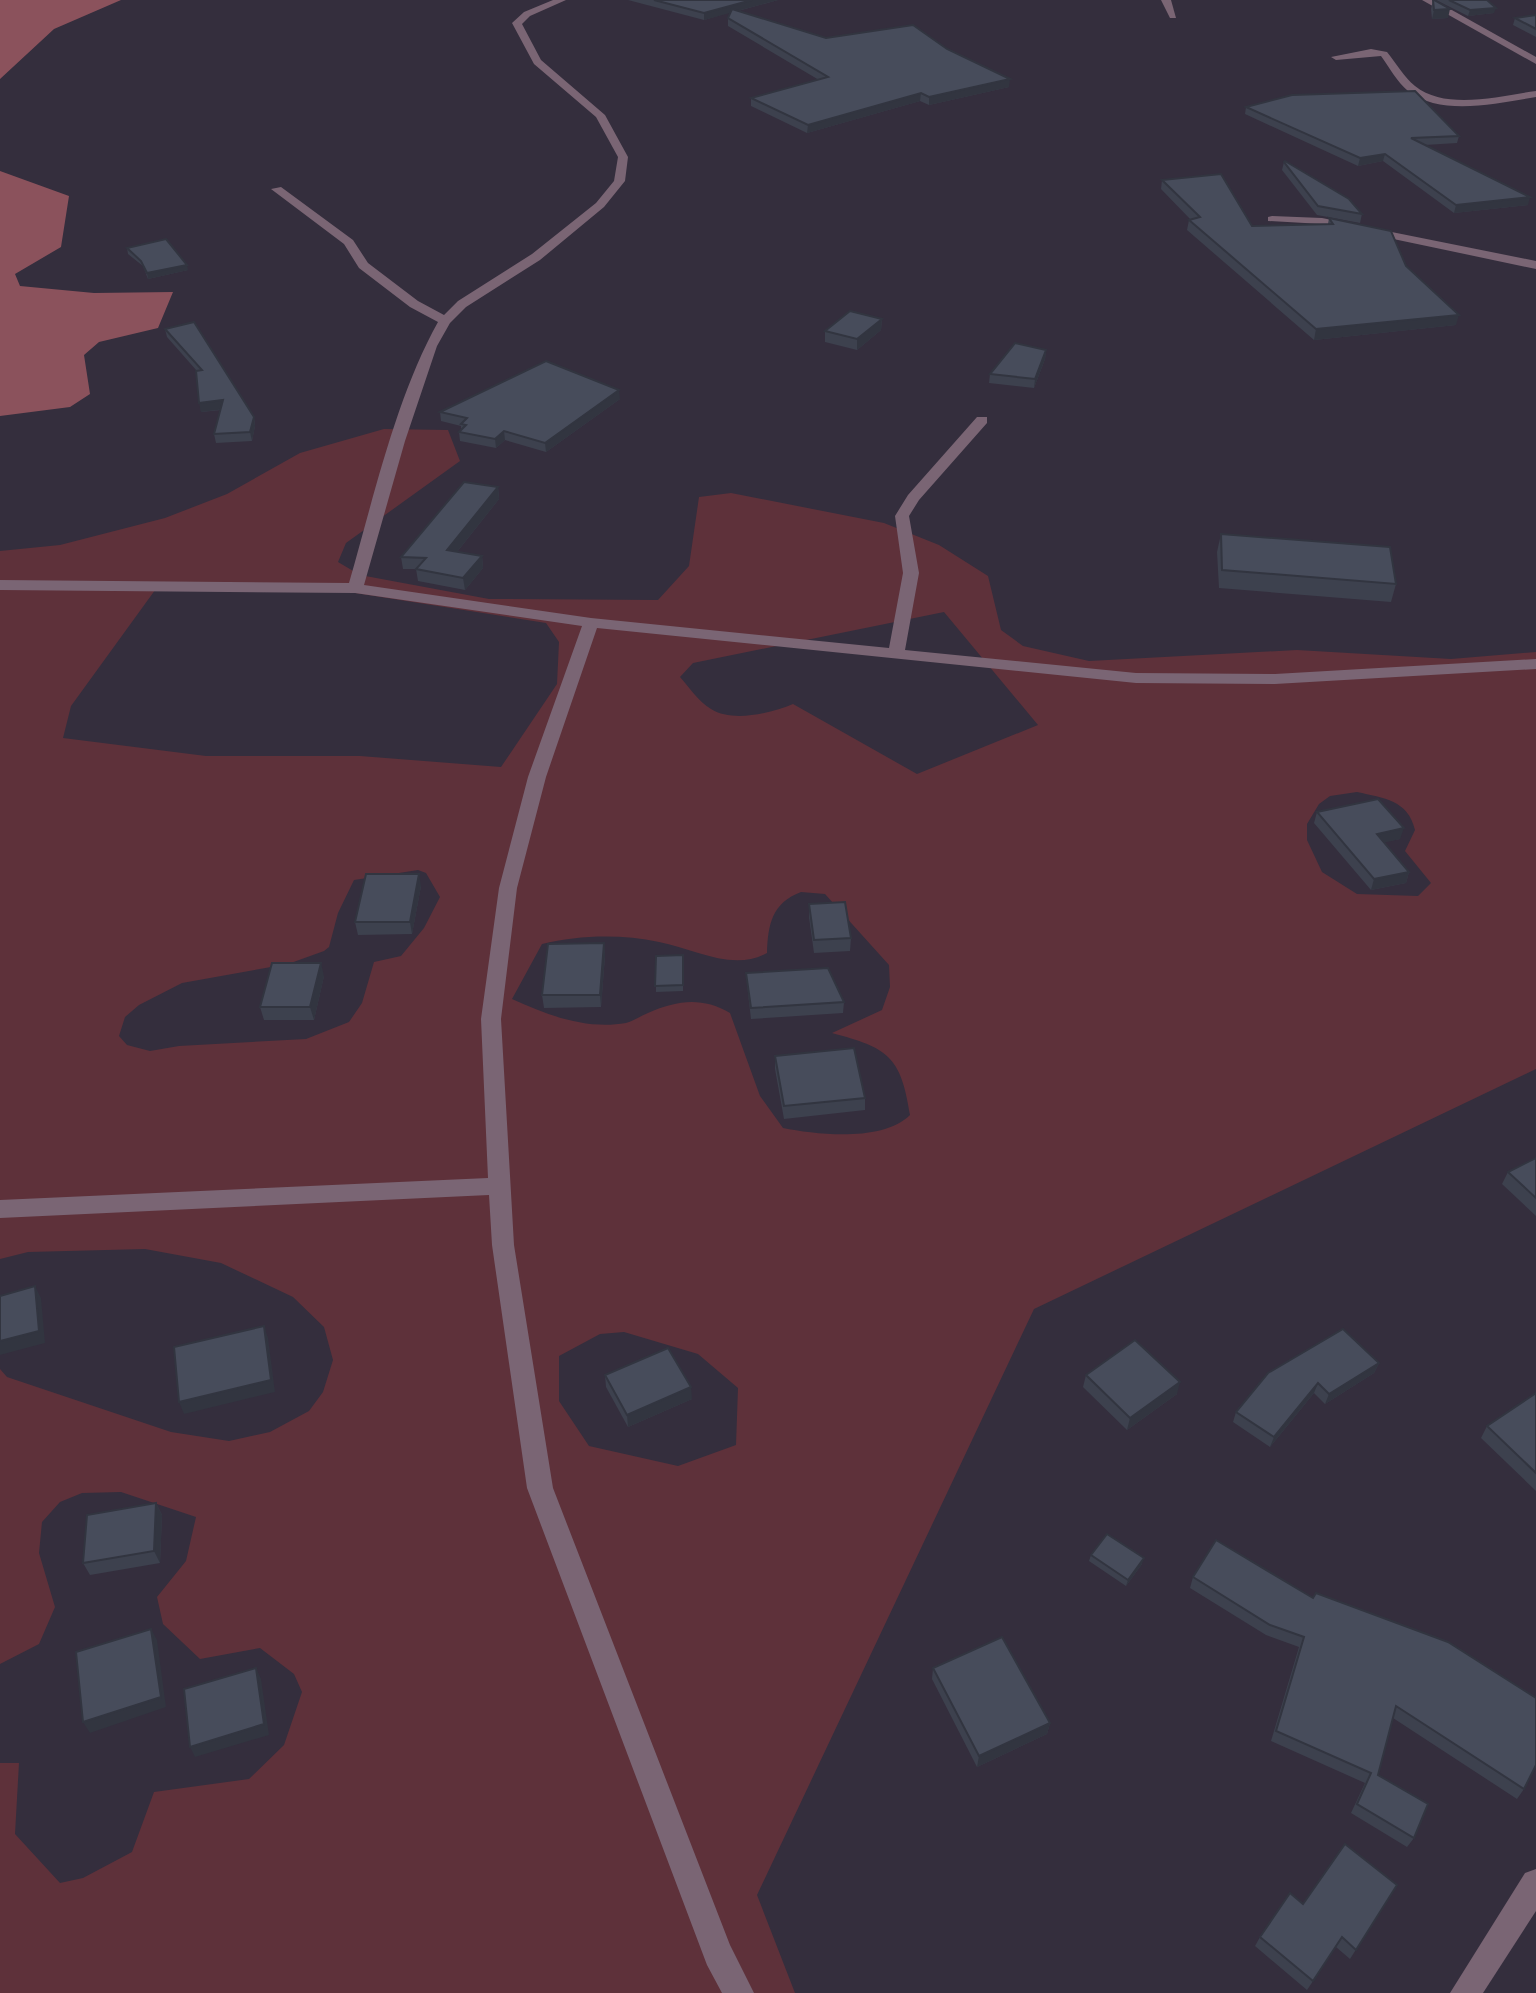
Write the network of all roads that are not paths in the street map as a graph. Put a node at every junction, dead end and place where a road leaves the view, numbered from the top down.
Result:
1 (561, 0) edge
2 (1166, 0) edge
3 (1427, 0) edge
4 (1173, 16) dead end
5 (1336, 57) dead end
6 (1536, 61) edge
7 (1536, 94) edge
8 (277, 189) dead end
9 (1272, 219) dead end
10 (1536, 265) edge
11 (445, 321) junction
12 (982, 420) dead end
13 (0, 585) edge
14 (355, 588) junction
15 (591, 623) junction
16 (896, 656) junction
17 (1536, 664) edge
18 (500, 1186) junction
19 (0, 1209) edge
20 (1536, 1884) edge
21 (739, 1993) edge
22 (1465, 1993) edge

1 - 11 street
2 - 4 street
3 - 6 street
5 - 7 street
8 - 11 street
9 - 10 street
11 - 14 street
12 - 16 street
13 - 14 street
14 - 15 street
15 - 16 street
15 - 18 street
16 - 17 street
18 - 19 street
18 - 21 street
20 - 22 street

